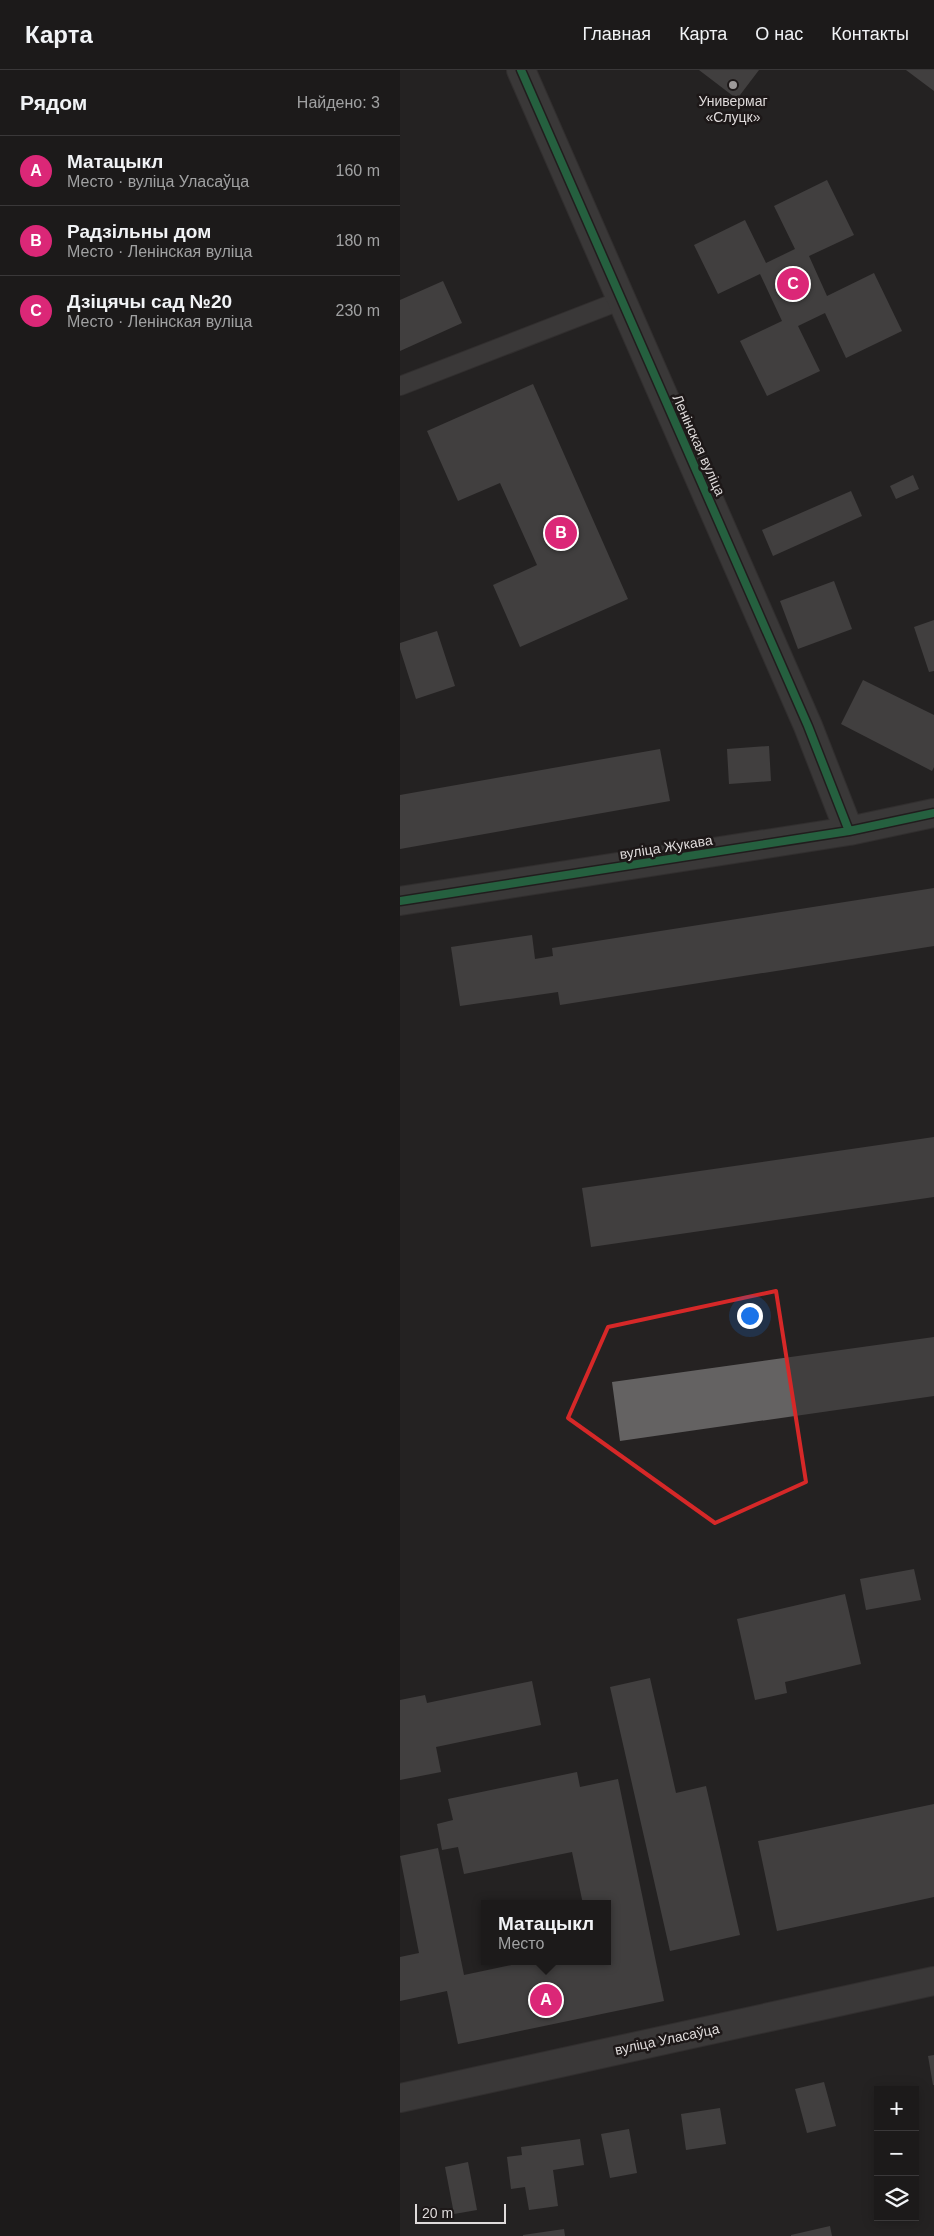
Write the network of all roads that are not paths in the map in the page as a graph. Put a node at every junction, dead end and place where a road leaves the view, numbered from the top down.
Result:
1 (521, 70) edge
2 (622, 300) junction
3 (400, 386) edge
4 (934, 813) edge
5 (849, 832) junction
6 (400, 901) edge
7 (934, 1980) edge
8 (400, 2098) edge

1 - 2 street, Ленінская вуліца
2 - 3 lane
2 - 5 street, Ленінская вуліца
4 - 5 street, вуліца Жукава
5 - 6 street, вуліца Жукава
7 - 8 street, вуліца Уласаўца

